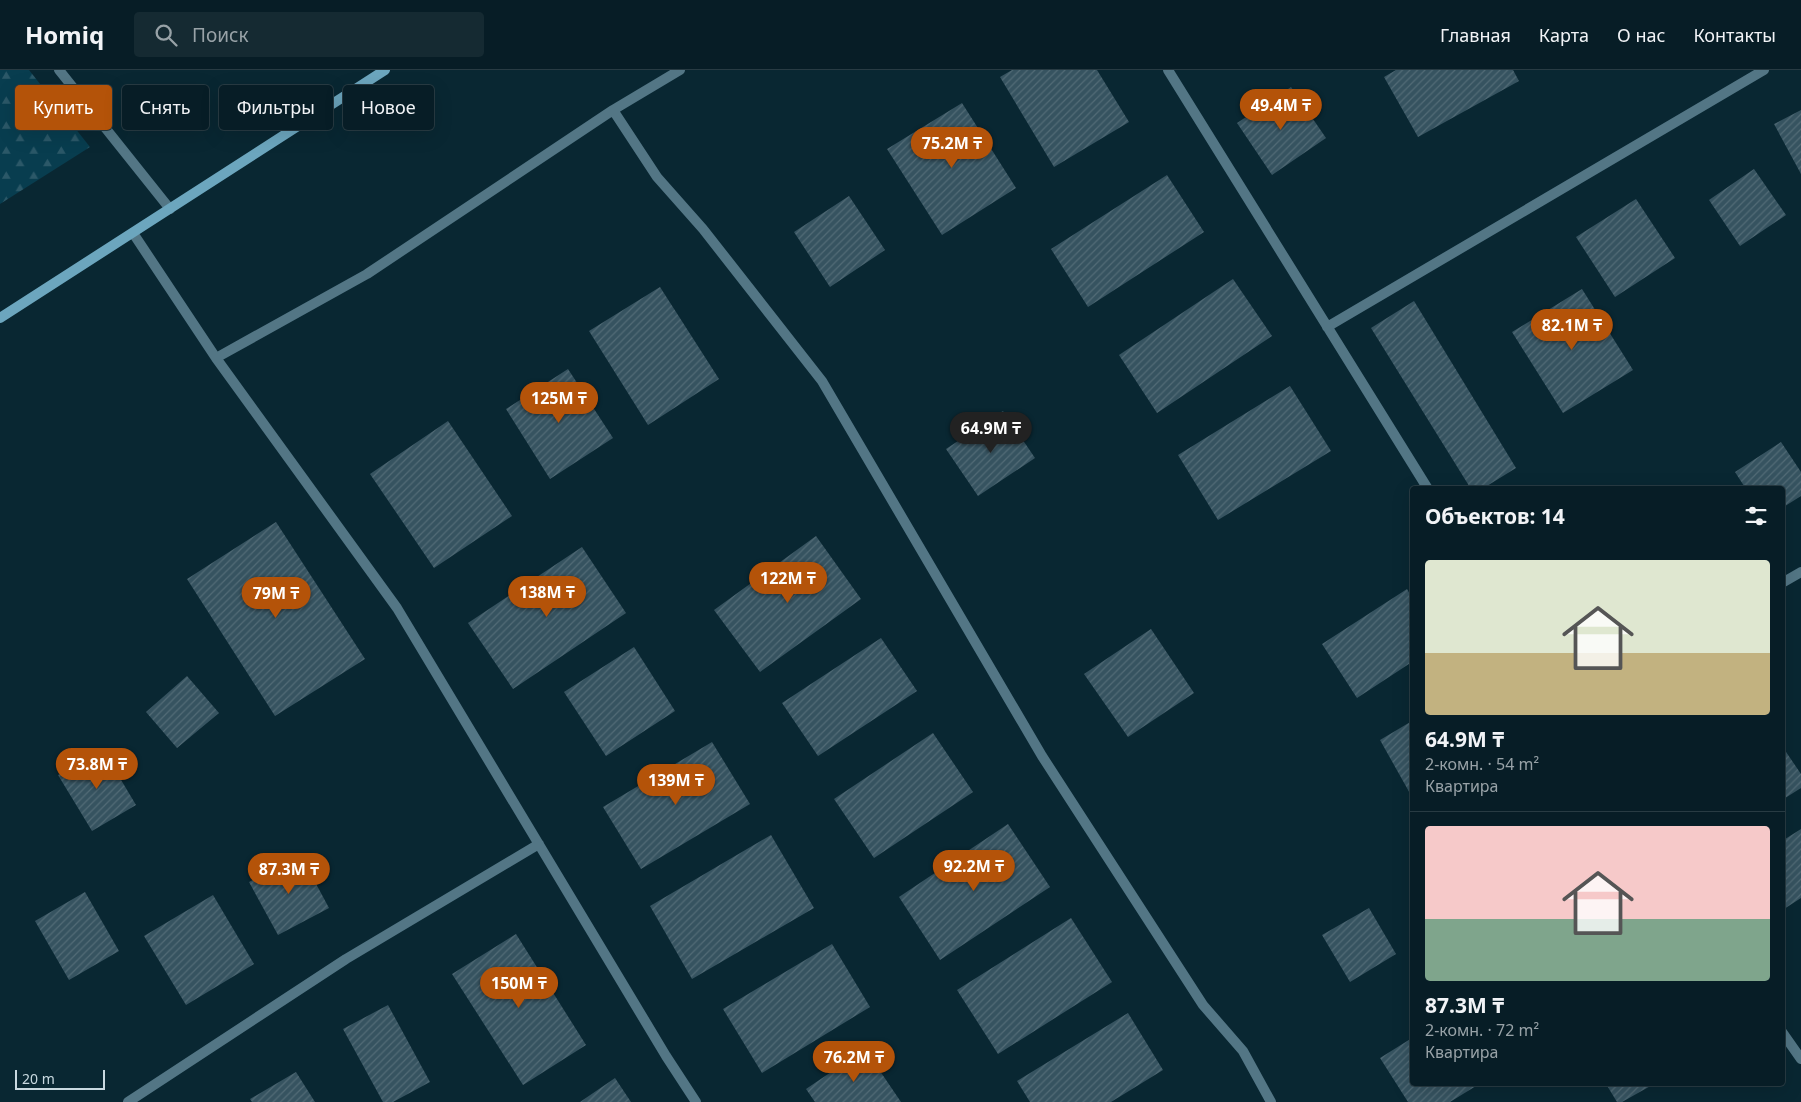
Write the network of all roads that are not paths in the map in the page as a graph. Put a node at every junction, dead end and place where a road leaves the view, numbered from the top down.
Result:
1 (59, 70) edge
2 (385, 70) edge
3 (680, 70) edge
4 (1168, 70) edge
5 (1764, 70) edge
6 (613, 110) junction
7 (170, 209) junction
8 (133, 233) junction
9 (0, 318) edge
10 (1327, 327) junction
11 (216, 358) junction
12 (1426, 486) edge
13 (1801, 572) edge
14 (1785, 581) edge
15 (539, 844) junction
16 (1785, 1036) edge
17 (1801, 1059) edge
18 (128, 1102) edge
19 (696, 1102) edge
20 (1271, 1102) edge

1 - 7 lane
2 - 7 main road
3 - 6 lane
4 - 10 lane
5 - 10 lane
6 - 11 lane
6 - 20 lane
7 - 8 main road
8 - 9 main road
8 - 11 lane
10 - 12 lane
11 - 15 lane
13 - 14 lane
15 - 18 lane
15 - 19 lane
16 - 17 lane

